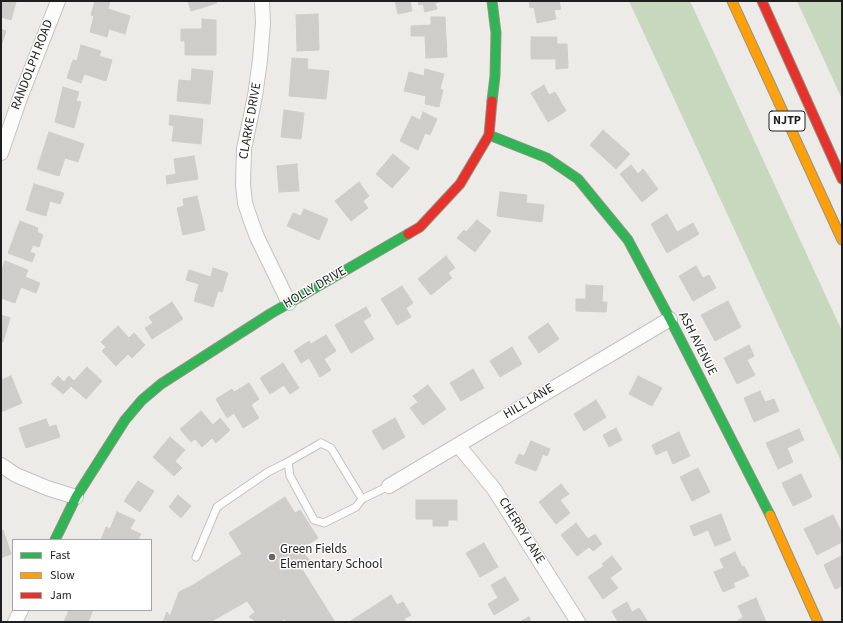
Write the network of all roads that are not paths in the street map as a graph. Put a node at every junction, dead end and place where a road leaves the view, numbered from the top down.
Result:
1 (58, 1) edge
2 (262, 1) edge
3 (492, 1) edge
4 (732, 1) edge
5 (762, 1) edge
6 (489, 135) junction
7 (1, 153) edge
8 (842, 179) edge
9 (842, 240) edge
10 (289, 303) junction
11 (670, 319) junction
12 (458, 445) junction
13 (288, 462) junction
14 (1, 465) edge
15 (388, 486) joint
16 (76, 497) junction
17 (362, 499) junction
18 (55, 539) edge
19 (196, 557) dead end
20 (20, 611) edge
21 (15, 622) edge
22 (578, 622) edge
23 (818, 622) edge

1 - 7 street, RANDOLPH ROAD
2 - 10 street, CLARKE DRIVE
3 - 6 main road, HOLLY DRIVE
4 - 9 main road, NJTP
5 - 8 main road, NJTP
6 - 10 main road, HOLLY DRIVE
6 - 11 main road, ASH AVENUE
10 - 16 main road, HOLLY DRIVE
11 - 12 street, HILL LANE
11 - 23 main road, ASH AVENUE
12 - 15 street, HILL LANE
12 - 22 street, CHERRY LANE
13 - 17 lane
13 - 17 lane
13 - 19 lane
14 - 16 street
15 - 17 lane
16 - 18 main road, HOLLY DRIVE
20 - 21 street

